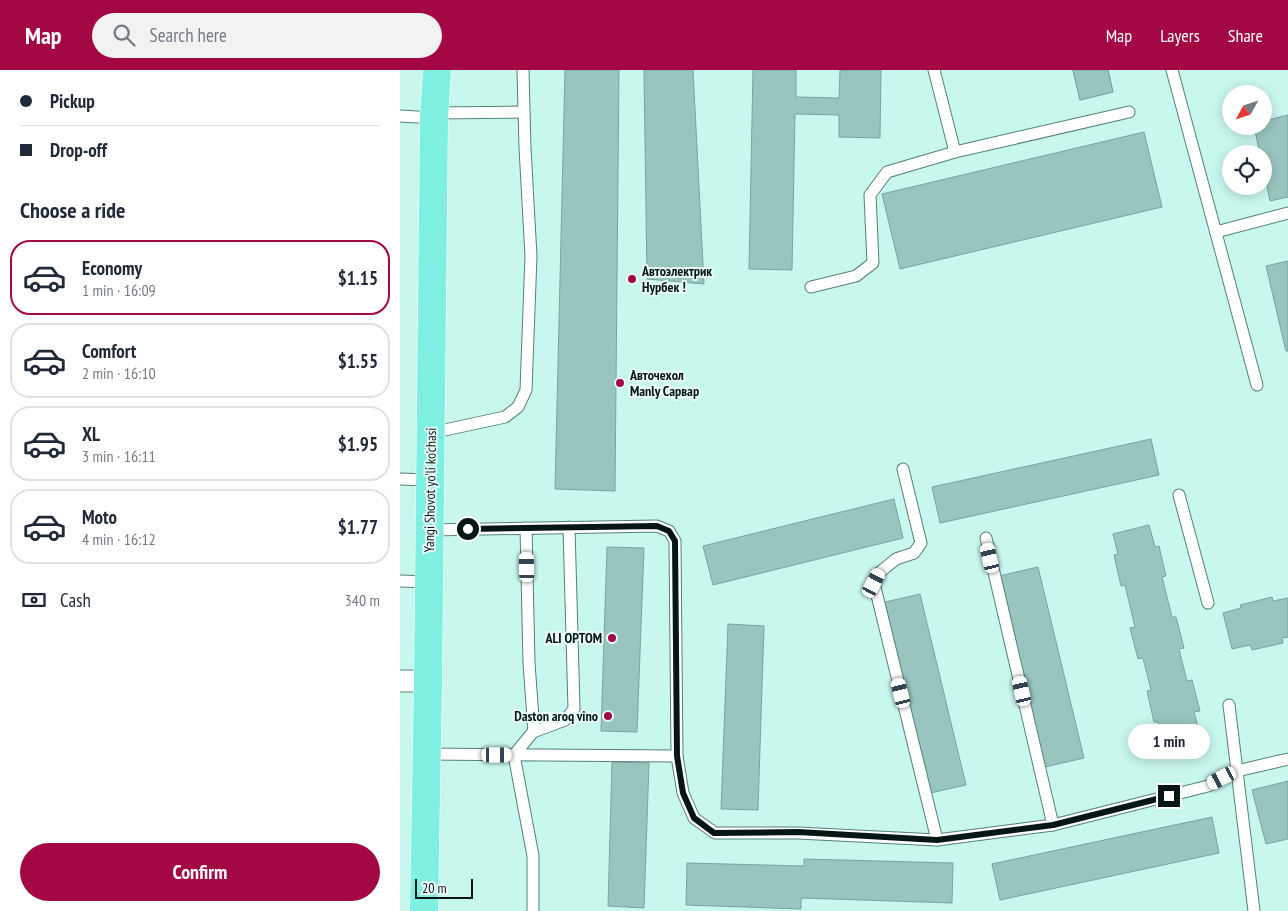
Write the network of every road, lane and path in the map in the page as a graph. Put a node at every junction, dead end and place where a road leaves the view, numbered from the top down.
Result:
1 (437, 70) edge
2 (523, 70) edge
3 (934, 70) edge
4 (1172, 70) edge
5 (524, 112) junction
6 (1129, 112) dead end
7 (400, 116) edge
8 (434, 116) junction
9 (955, 152) junction
10 (1288, 213) edge
11 (1216, 232) junction
12 (811, 287) dead end
13 (1257, 385) dead end
14 (430, 434) junction
15 (903, 470) dead end
16 (400, 479) edge
17 (430, 480) junction
18 (1178, 495) dead end
19 (569, 527) junction
20 (526, 528) junction
21 (430, 530) junction
22 (986, 538) dead end
23 (400, 581) edge
24 (429, 582) junction
25 (1208, 603) dead end
26 (400, 681) edge
27 (428, 681) junction
28 (1229, 705) dead end
29 (534, 732) junction
30 (427, 754) junction
31 (514, 755) junction
32 (677, 756) junction
33 (1288, 760) edge
34 (1237, 771) junction
35 (1053, 825) junction
36 (937, 840) junction
37 (424, 911) edge
38 (533, 911) edge
39 (1254, 911) edge

1 - 8 main road, Yangi Shovot yo'li ko'chasi
2 - 5 lane
3 - 9 lane
4 - 11 lane
5 - 8 lane
5 - 14 lane
6 - 9 lane
7 - 8 lane
8 - 14 main road, Yangi Shovot yo'li ko'chasi
9 - 12 lane
10 - 11 lane
11 - 13 lane
14 - 17 main road, Yangi Shovot yo'li ko'chasi
15 - 36 lane
16 - 17 lane
17 - 21 main road, Yangi Shovot yo'li ko'chasi
18 - 25 lane
19 - 20 lane
19 - 29 lane
19 - 32 lane
20 - 21 lane
20 - 29 lane
21 - 24 main road, Yangi Shovot yo'li ko'chasi
22 - 35 lane
23 - 24 lane
24 - 27 main road, Yangi Shovot yo'li ko'chasi
26 - 27 street
27 - 30 main road, Yangi Shovot yo'li ko'chasi
28 - 34 lane
29 - 31 lane
30 - 31 lane
30 - 37 main road, Yangi Shovot yo'li ko'chasi
31 - 32 lane
31 - 38 lane
32 - 36 lane
33 - 34 lane
34 - 35 lane
34 - 39 lane
35 - 36 lane

